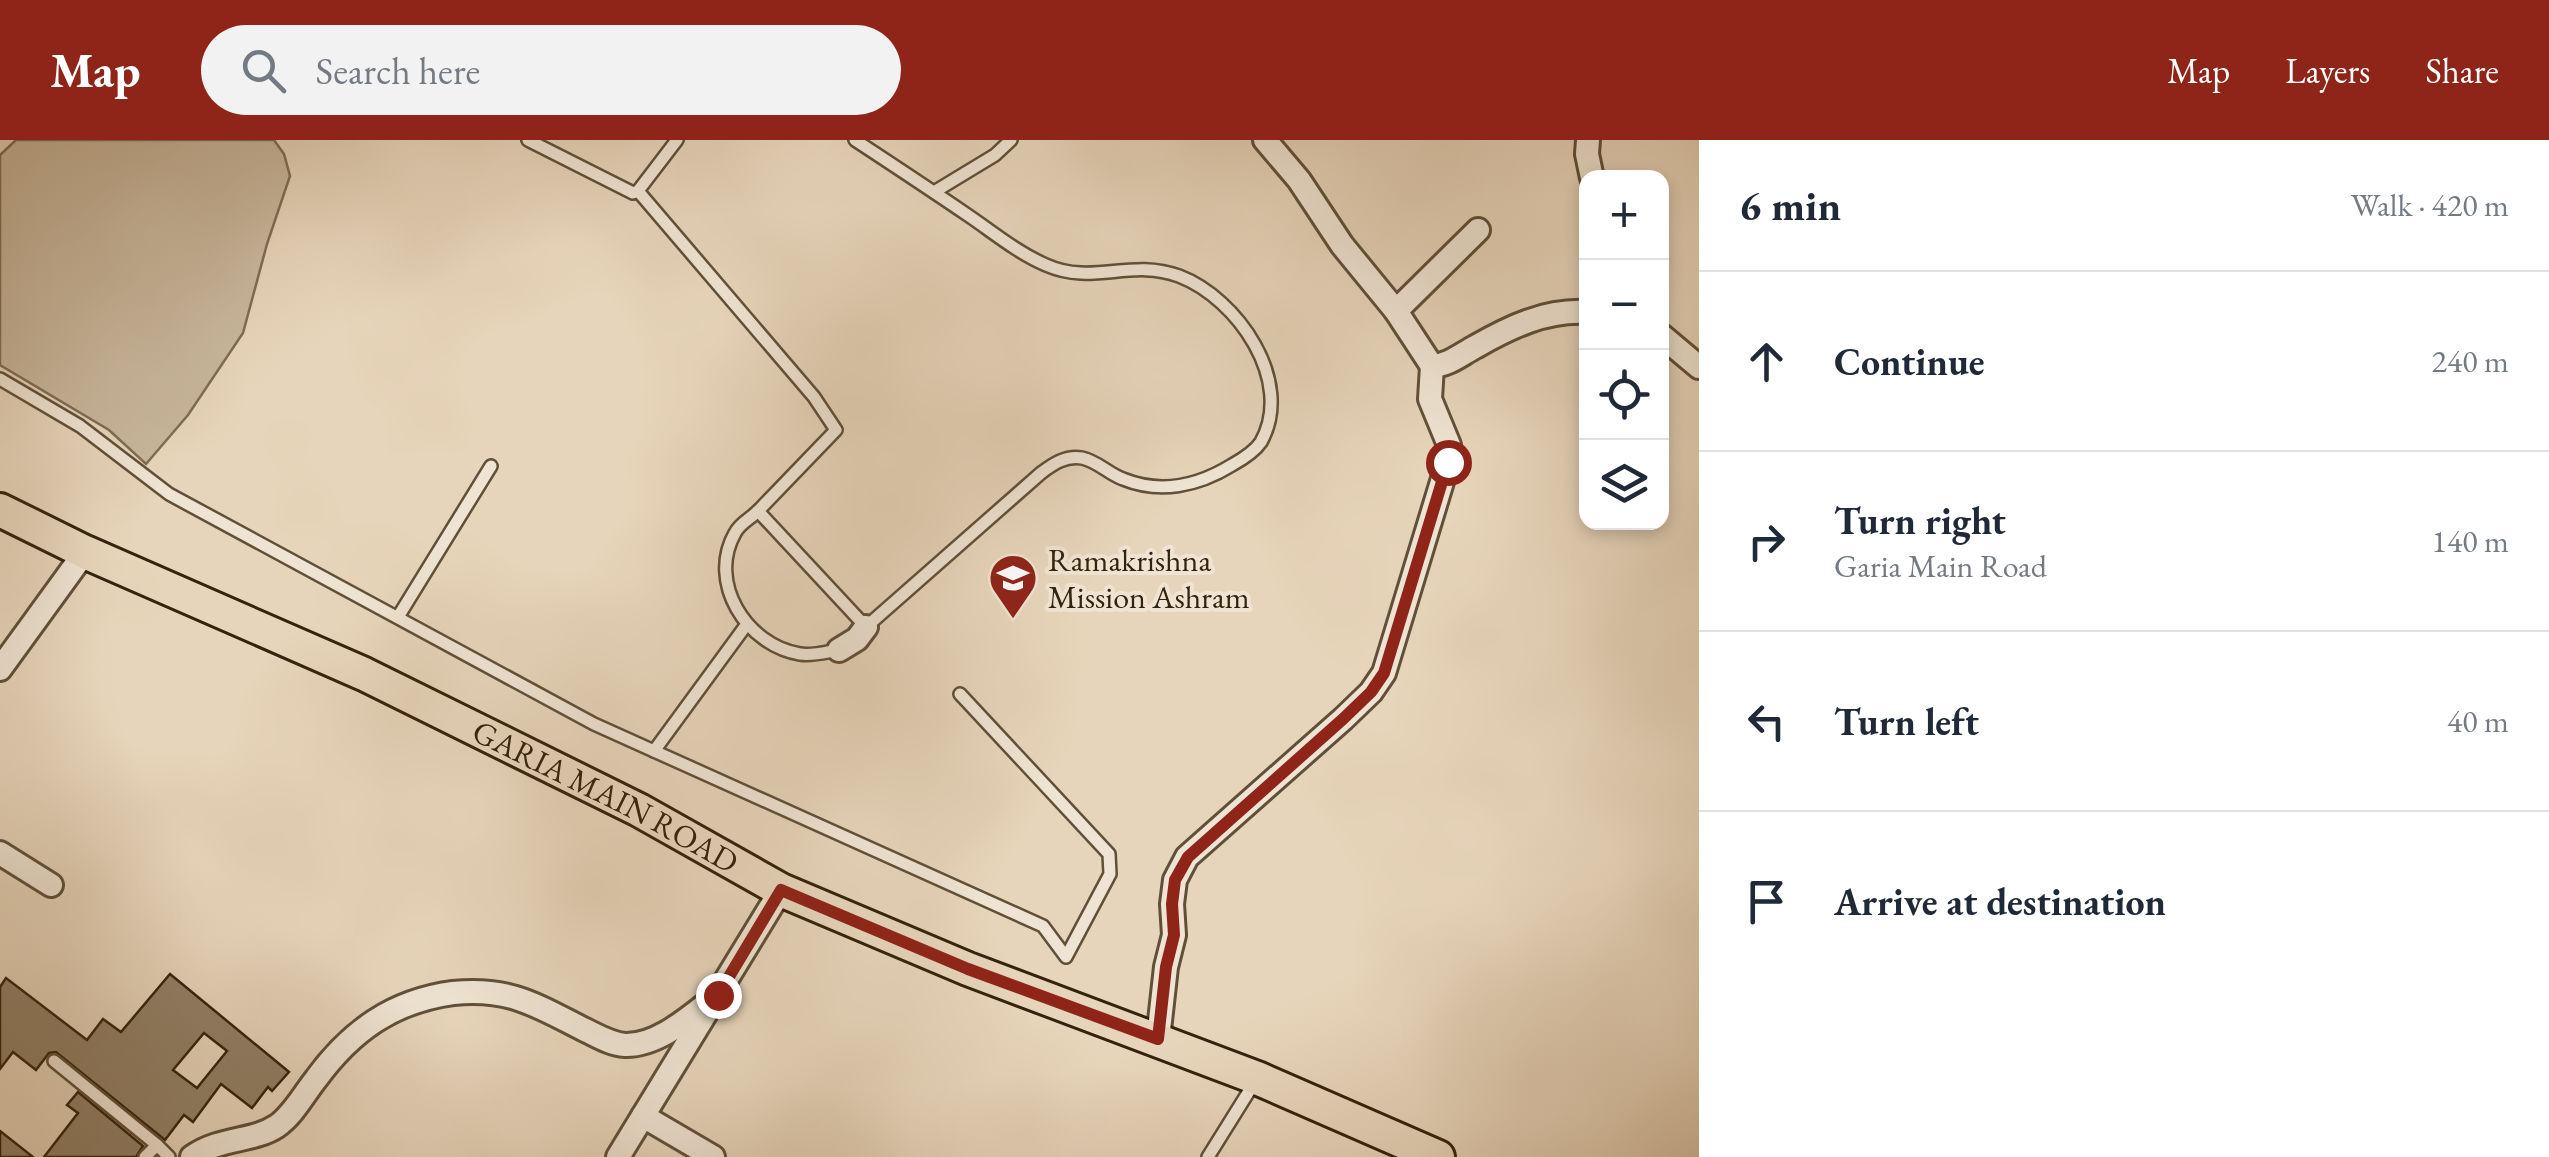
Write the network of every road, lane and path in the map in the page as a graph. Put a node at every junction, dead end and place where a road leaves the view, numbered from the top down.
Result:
1 (528, 140) edge
2 (677, 140) edge
3 (854, 140) edge
4 (1010, 140) edge
5 (1265, 140) edge
6 (1588, 140) edge
7 (1590, 170) edge
8 (638, 191) junction
9 (934, 192) junction
10 (1478, 230) dead end
11 (1396, 311) junction
12 (1579, 312) edge
13 (1669, 342) edge
14 (1432, 366) junction
15 (1699, 367) edge
16 (0, 379) edge
17 (492, 466) dead end
18 (0, 510) edge
19 (758, 511) junction
20 (85, 552) junction
21 (398, 617) junction
22 (746, 624) junction
23 (866, 627) junction
24 (839, 650) joint
25 (0, 669) edge
26 (960, 694) dead end
27 (654, 751) junction
28 (0, 853) edge
29 (51, 885) dead end
30 (781, 890) junction
31 (718, 995) junction
32 (1158, 1039) junction
33 (54, 1061) dead end
34 (1257, 1078) junction
35 (643, 1116) junction
36 (157, 1145) junction
37 (145, 1157) edge
38 (169, 1157) edge
39 (192, 1157) edge
40 (618, 1157) edge
41 (713, 1157) edge
42 (1208, 1157) edge
43 (1438, 1157) edge

1 - 8 lane
2 - 8 lane
3 - 9 lane
4 - 9 lane
5 - 11 street
6 - 7 street
8 - 19 lane
9 - 23 lane
10 - 11 street
11 - 14 street
12 - 14 street
13 - 15 street
14 - 32 street
16 - 21 lane
17 - 21 lane
18 - 20 main road, GARIA MAIN ROAD
19 - 22 lane
19 - 23 lane
20 - 25 street
20 - 30 main road, GARIA MAIN ROAD
21 - 27 lane
22 - 24 lane
22 - 27 lane
23 - 24 street
26 - 27 lane
28 - 29 street
30 - 31 street
30 - 32 main road, GARIA MAIN ROAD
31 - 35 street
31 - 39 street
32 - 34 main road, GARIA MAIN ROAD
33 - 36 lane
34 - 42 lane
34 - 43 main road, GARIA MAIN ROAD
35 - 40 street
35 - 41 street
36 - 37 lane
36 - 38 lane

